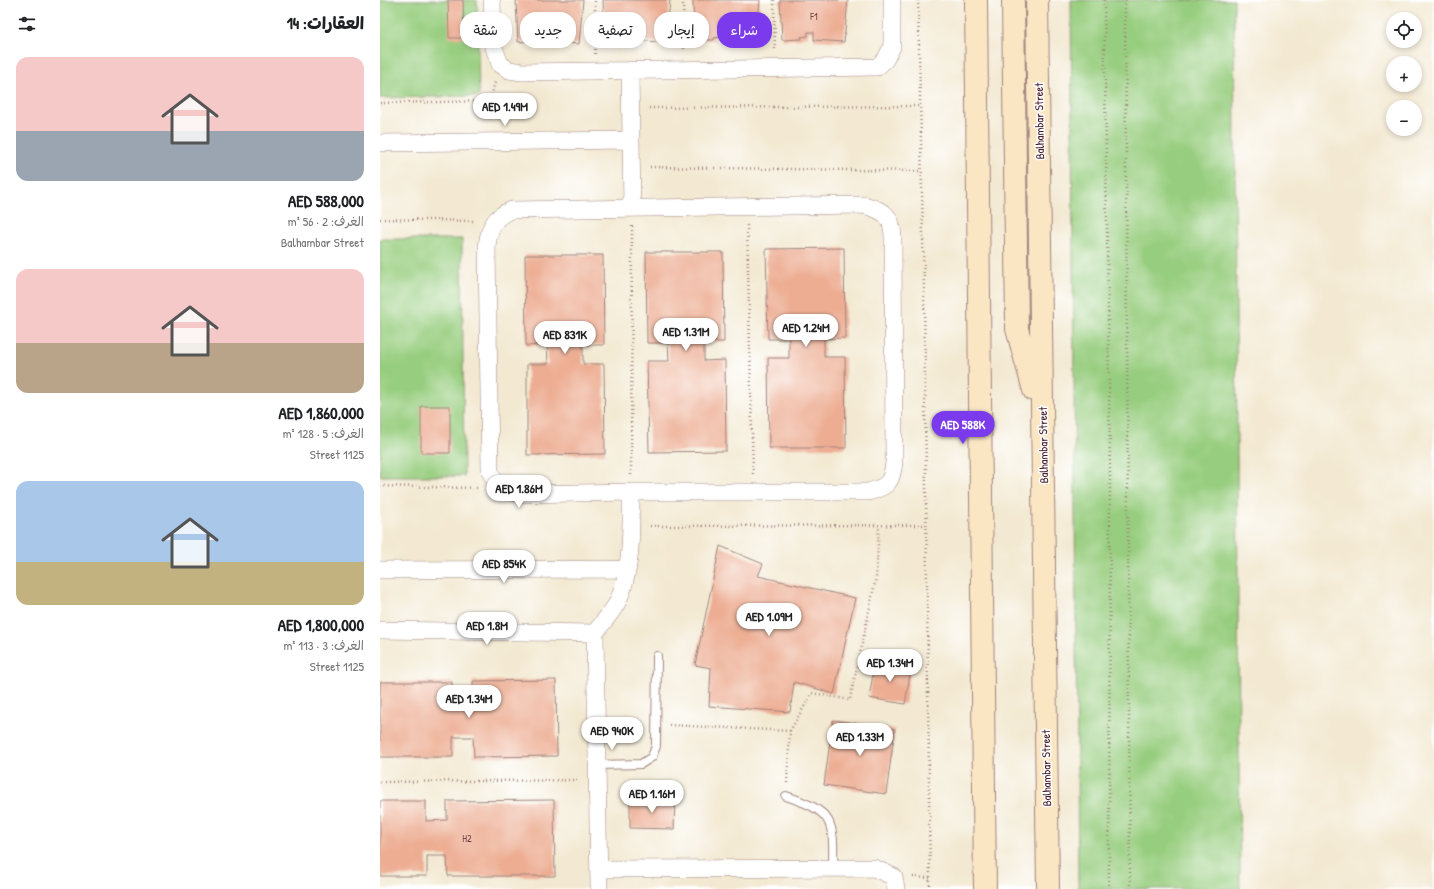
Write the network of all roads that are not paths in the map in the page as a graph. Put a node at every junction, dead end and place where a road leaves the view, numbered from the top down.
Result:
1 (492, 0) edge
2 (892, 0) edge
3 (969, 0) edge
4 (976, 0) edge
5 (1013, 0) edge
6 (1038, 0) edge
7 (975, 56) junction
8 (630, 70) junction
9 (630, 140) junction
10 (380, 143) edge
11 (632, 208) junction
12 (1042, 422) junction
13 (631, 492) junction
14 (627, 569) junction
15 (380, 570) edge
16 (380, 630) edge
17 (595, 633) junction
18 (657, 656) dead end
19 (597, 772) junction
20 (786, 796) road end
21 (833, 868) junction
22 (599, 870) junction
23 (599, 889) edge
24 (896, 889) edge
25 (985, 889) edge
26 (1048, 889) edge

1 - 8 street
2 - 8 street
3 - 7 street
4 - 7 street
5 - 12 street
6 - 12 street, Balhambar Street
7 - 25 street
8 - 9 street
9 - 10 street
9 - 11 street
11 - 13 street
11 - 13 street
12 - 26 street, Balhambar Street
13 - 14 street
14 - 15 street
14 - 17 street
16 - 17 street
17 - 19 street
18 - 19 lane
19 - 22 street
20 - 21 lane
21 - 22 street
21 - 24 street
22 - 23 street

